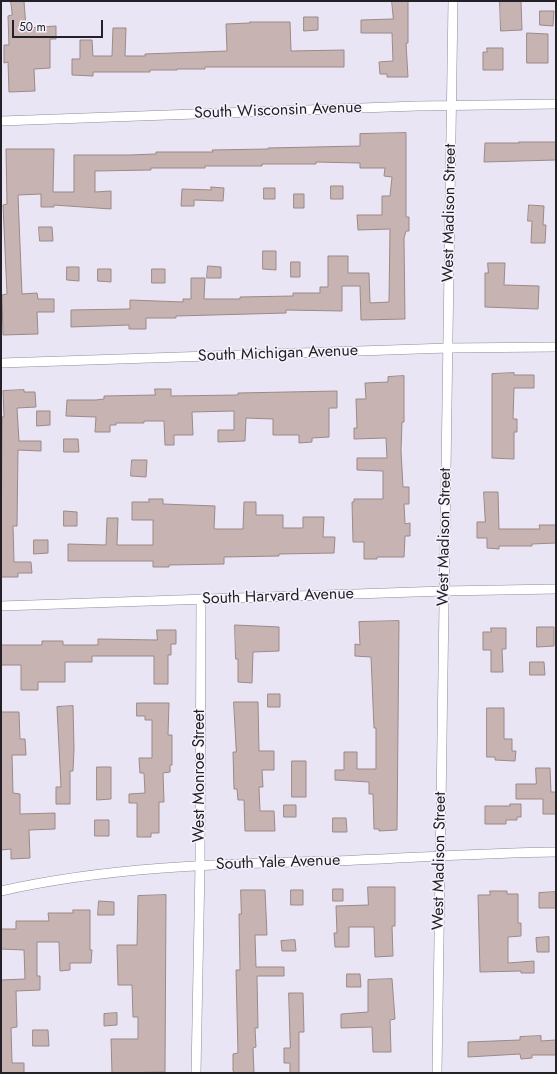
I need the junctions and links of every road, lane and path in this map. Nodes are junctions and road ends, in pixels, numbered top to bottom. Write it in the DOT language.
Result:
graph roads {
  1 [pos="453,1"];
  2 [pos="556,104"];
  3 [pos="452,106"];
  4 [pos="1,121"];
  5 [pos="556,347"];
  6 [pos="448,348"];
  7 [pos="1,363"];
  8 [pos="556,589"];
  9 [pos="444,591"];
  10 [pos="201,600"];
  11 [pos="1,606"];
  12 [pos="556,852"];
  13 [pos="440,856"];
  14 [pos="200,866"];
  15 [pos="1,891"];
  16 [pos="196,1073"];
  17 [pos="437,1073"];
  1 -- 3 [label="street, West Madison Street"];
  2 -- 3 [label="street, South Wisconsin Avenue"];
  3 -- 4 [label="street, South Wisconsin Avenue"];
  3 -- 6 [label="street, West Madison Street"];
  5 -- 6 [label="street, South Michigan Avenue"];
  6 -- 7 [label="street, South Michigan Avenue"];
  6 -- 9 [label="street, West Madison Street"];
  8 -- 9 [label="street, South Harvard Avenue"];
  9 -- 10 [label="street, South Harvard Avenue"];
  9 -- 13 [label="street, West Madison Street"];
  10 -- 11 [label="street, South Harvard Avenue"];
  10 -- 14 [label="street, West Monroe Street"];
  12 -- 13 [label="street, South Yale Avenue"];
  13 -- 14 [label="street, South Yale Avenue"];
  13 -- 17 [label="street, West Madison Street"];
  14 -- 15 [label="street, South Yale Avenue"];
  14 -- 16 [label="street, West Monroe Street"];
}
